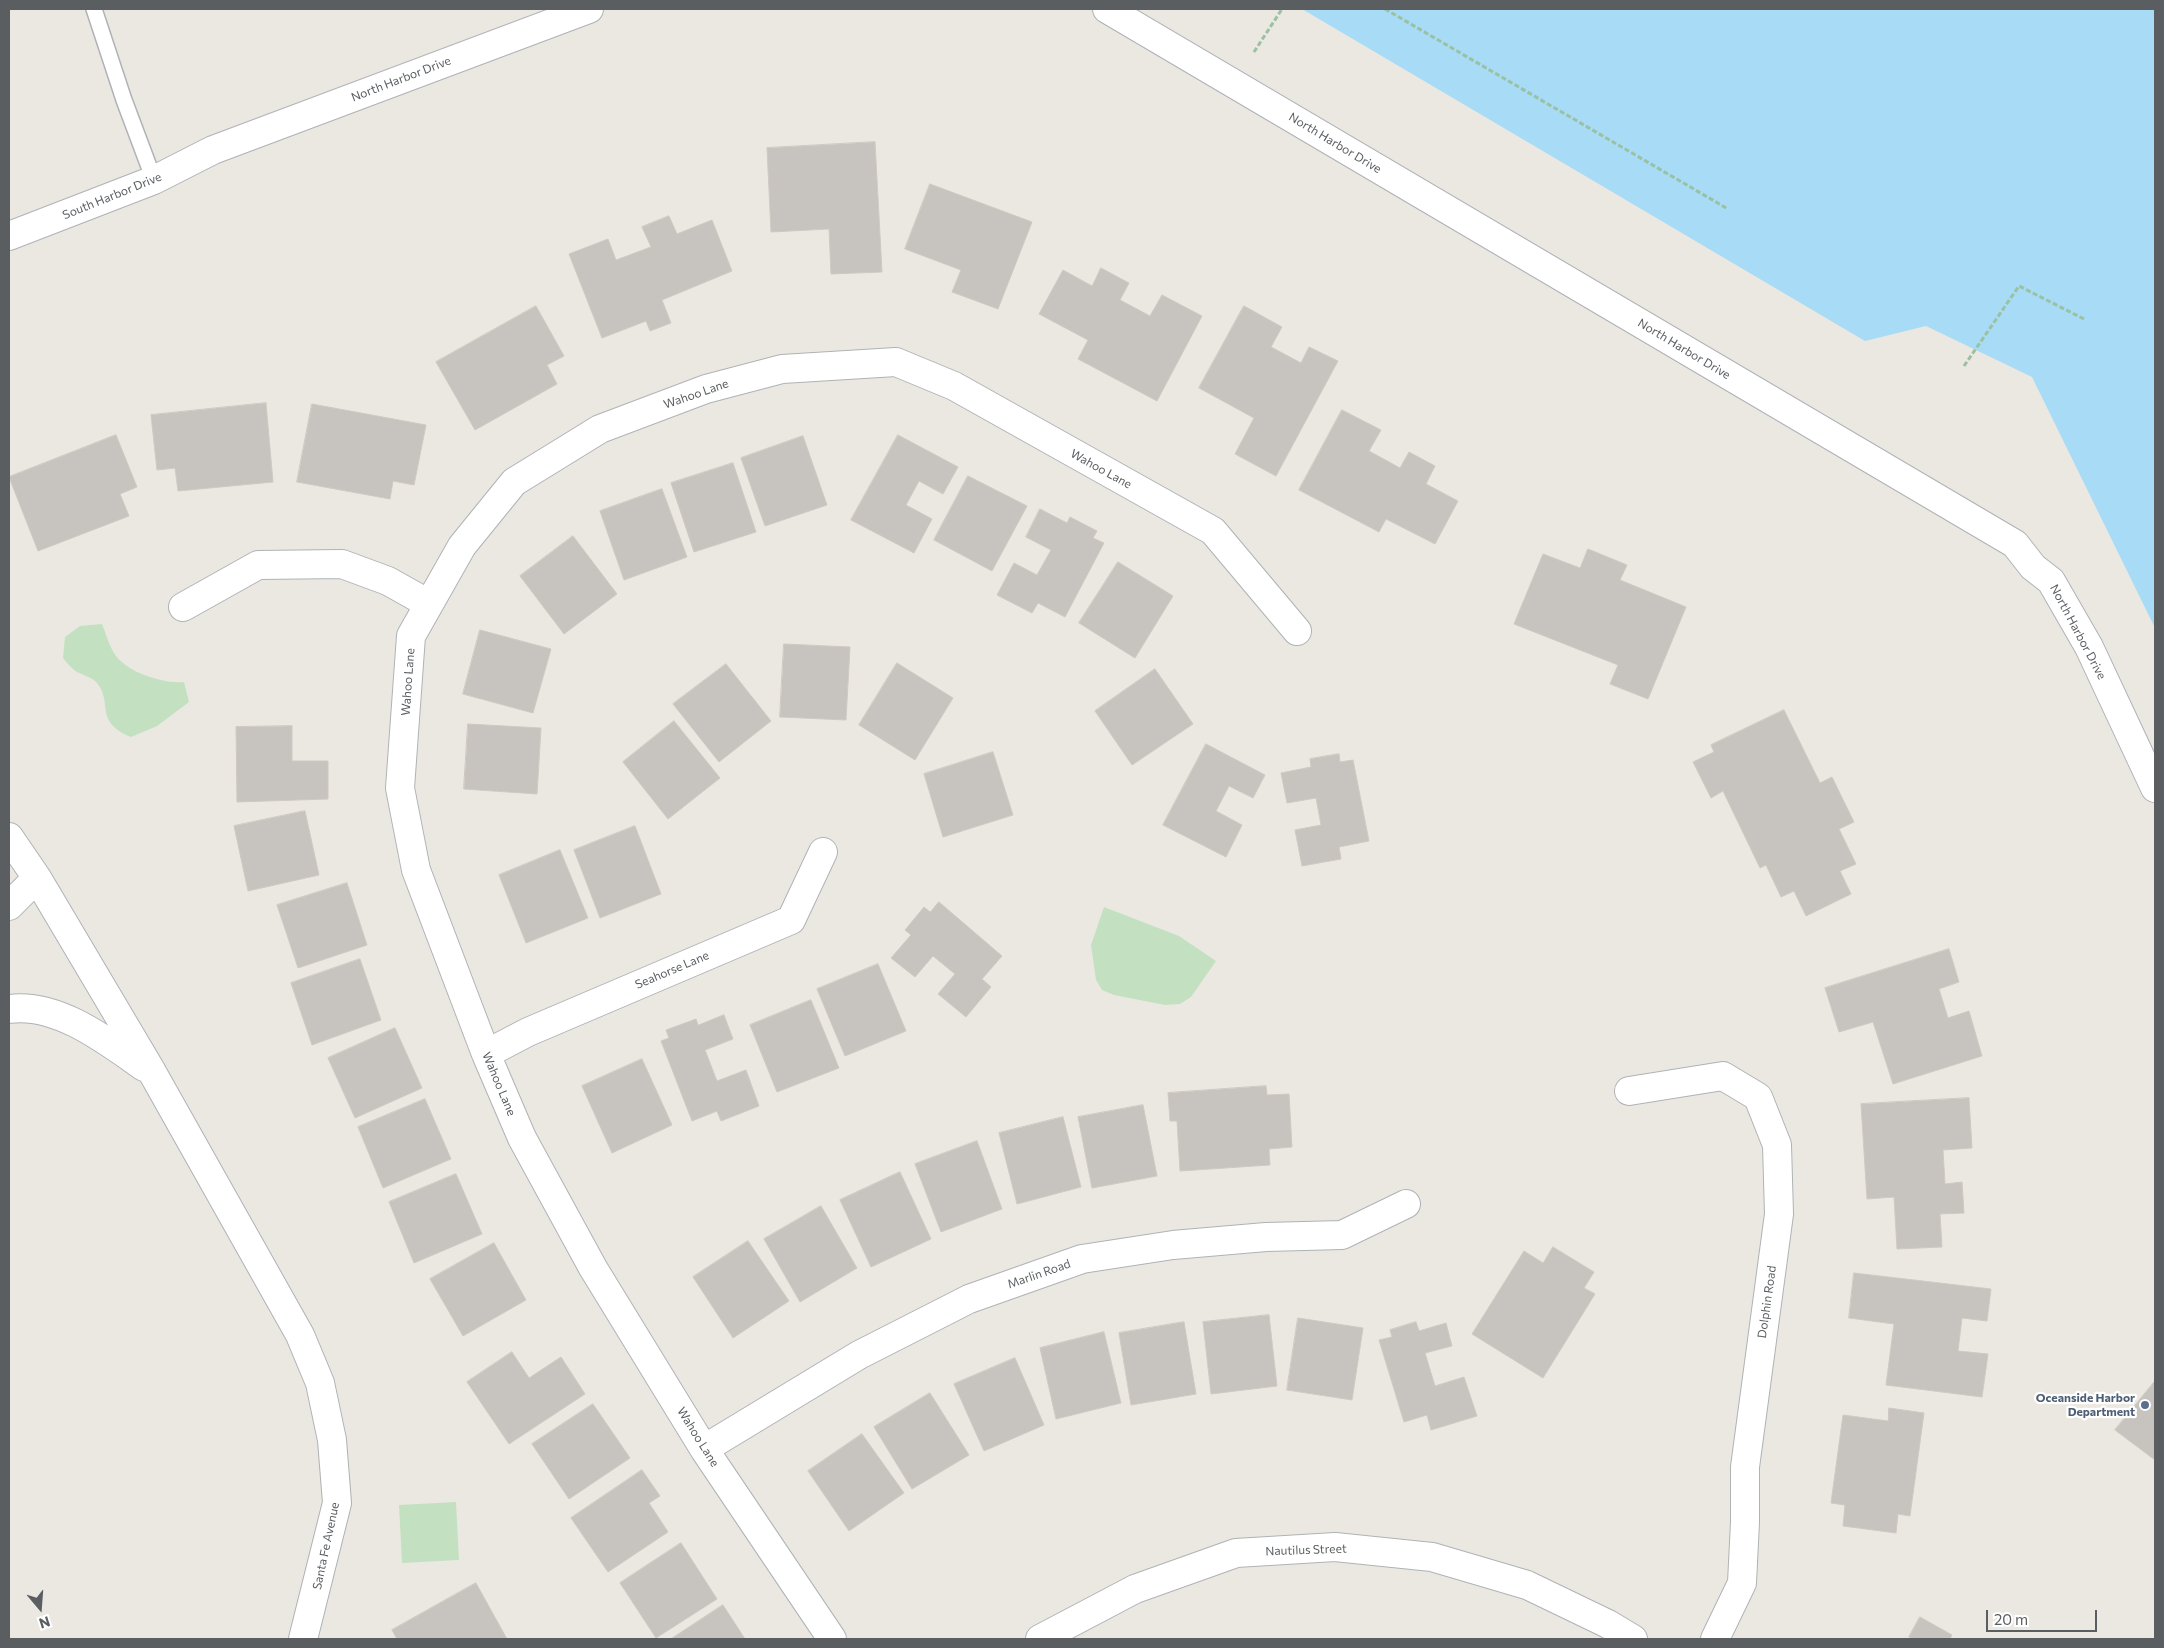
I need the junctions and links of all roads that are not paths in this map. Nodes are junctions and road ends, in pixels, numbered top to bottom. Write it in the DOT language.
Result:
graph roads {
  1 [pos="94,9"];
  2 [pos="589,9"];
  3 [pos="1107,9"];
  4 [pos="213,150"];
  5 [pos="154,180"];
  6 [pos="9,236"];
  7 [pos="429,604"];
  8 [pos="183,607"];
  9 [pos="1297,631"];
  10 [pos="2155,788"];
  11 [pos="9,836"];
  12 [pos="823,852"];
  13 [pos="37,878"];
  14 [pos="9,906"];
  15 [pos="9,1009"];
  16 [pos="486,1054"];
  17 [pos="152,1072"];
  18 [pos="1628,1091"];
  19 [pos="1406,1204"];
  20 [pos="704,1449"];
  21 [pos="303,1639"];
  22 [pos="832,1639"];
  23 [pos="1040,1639"];
  24 [pos="1633,1639"];
  25 [pos="1715,1639"];
  1 -- 5 [label="lane"];
  2 -- 4 [label="street, North Harbor Drive"];
  3 -- 10 [label="street, North Harbor Drive"];
  4 -- 5 [label="street, South Harbor Drive"];
  5 -- 6 [label="street, South Harbor Drive"];
  7 -- 8 [label="street"];
  7 -- 9 [label="street, Wahoo Lane"];
  7 -- 16 [label="street, Wahoo Lane"];
  11 -- 13 [label="street, Santa Fe Avenue"];
  12 -- 16 [label="street, Seahorse Lane"];
  13 -- 14 [label="street"];
  13 -- 17 [label="street, Santa Fe Avenue"];
  15 -- 17 [label="street"];
  16 -- 20 [label="street, Wahoo Lane"];
  17 -- 21 [label="street, Santa Fe Avenue"];
  18 -- 25 [label="street, Dolphin Road"];
  19 -- 20 [label="street, Marlin Road"];
  20 -- 22 [label="street, Wahoo Lane"];
  23 -- 24 [label="street, Nautilus Street"];
}
